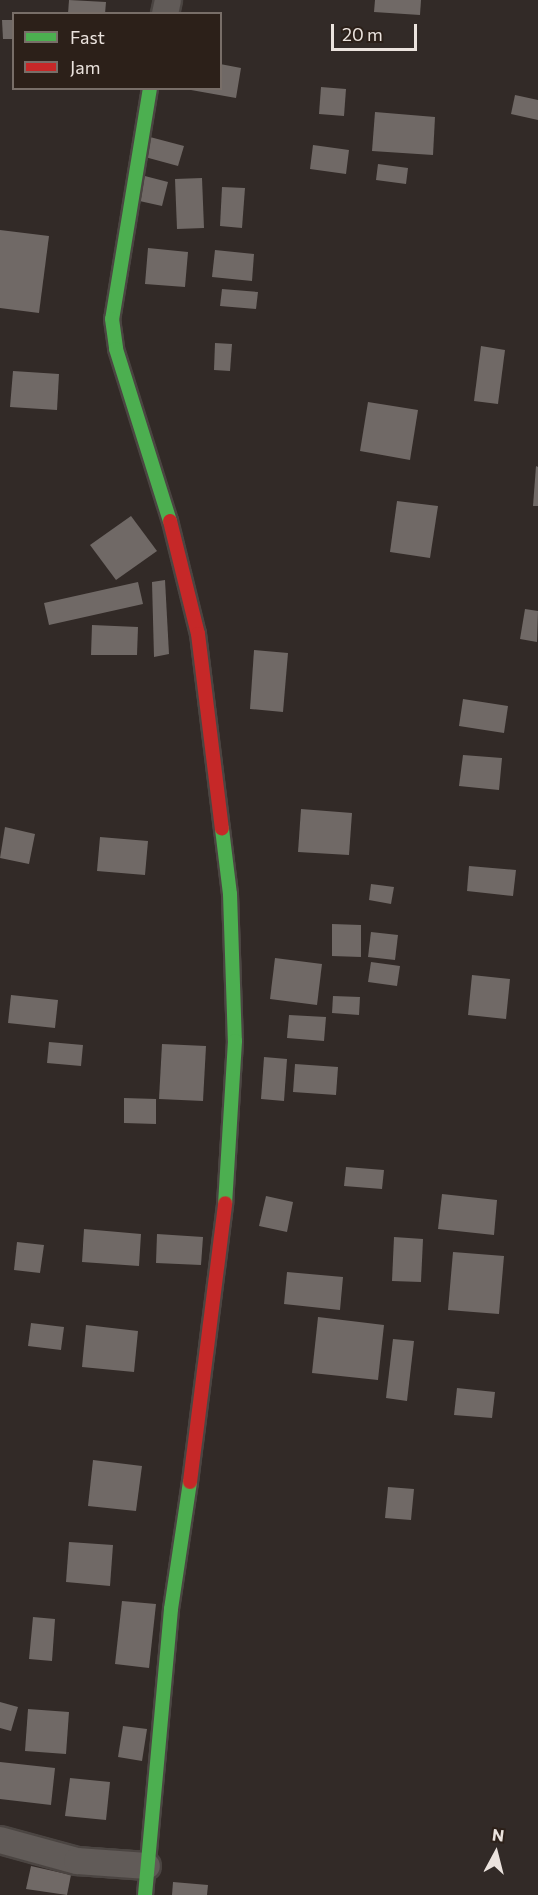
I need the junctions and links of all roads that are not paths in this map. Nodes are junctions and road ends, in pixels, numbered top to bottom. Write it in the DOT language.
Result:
graph roads {
  1 [pos="150,90"];
  2 [pos="0,1840"];
  3 [pos="147,1866"];
  4 [pos="145,1895"];
  1 -- 3 [label="street"];
  2 -- 3 [label="street"];
  3 -- 4 [label="street"];
}
